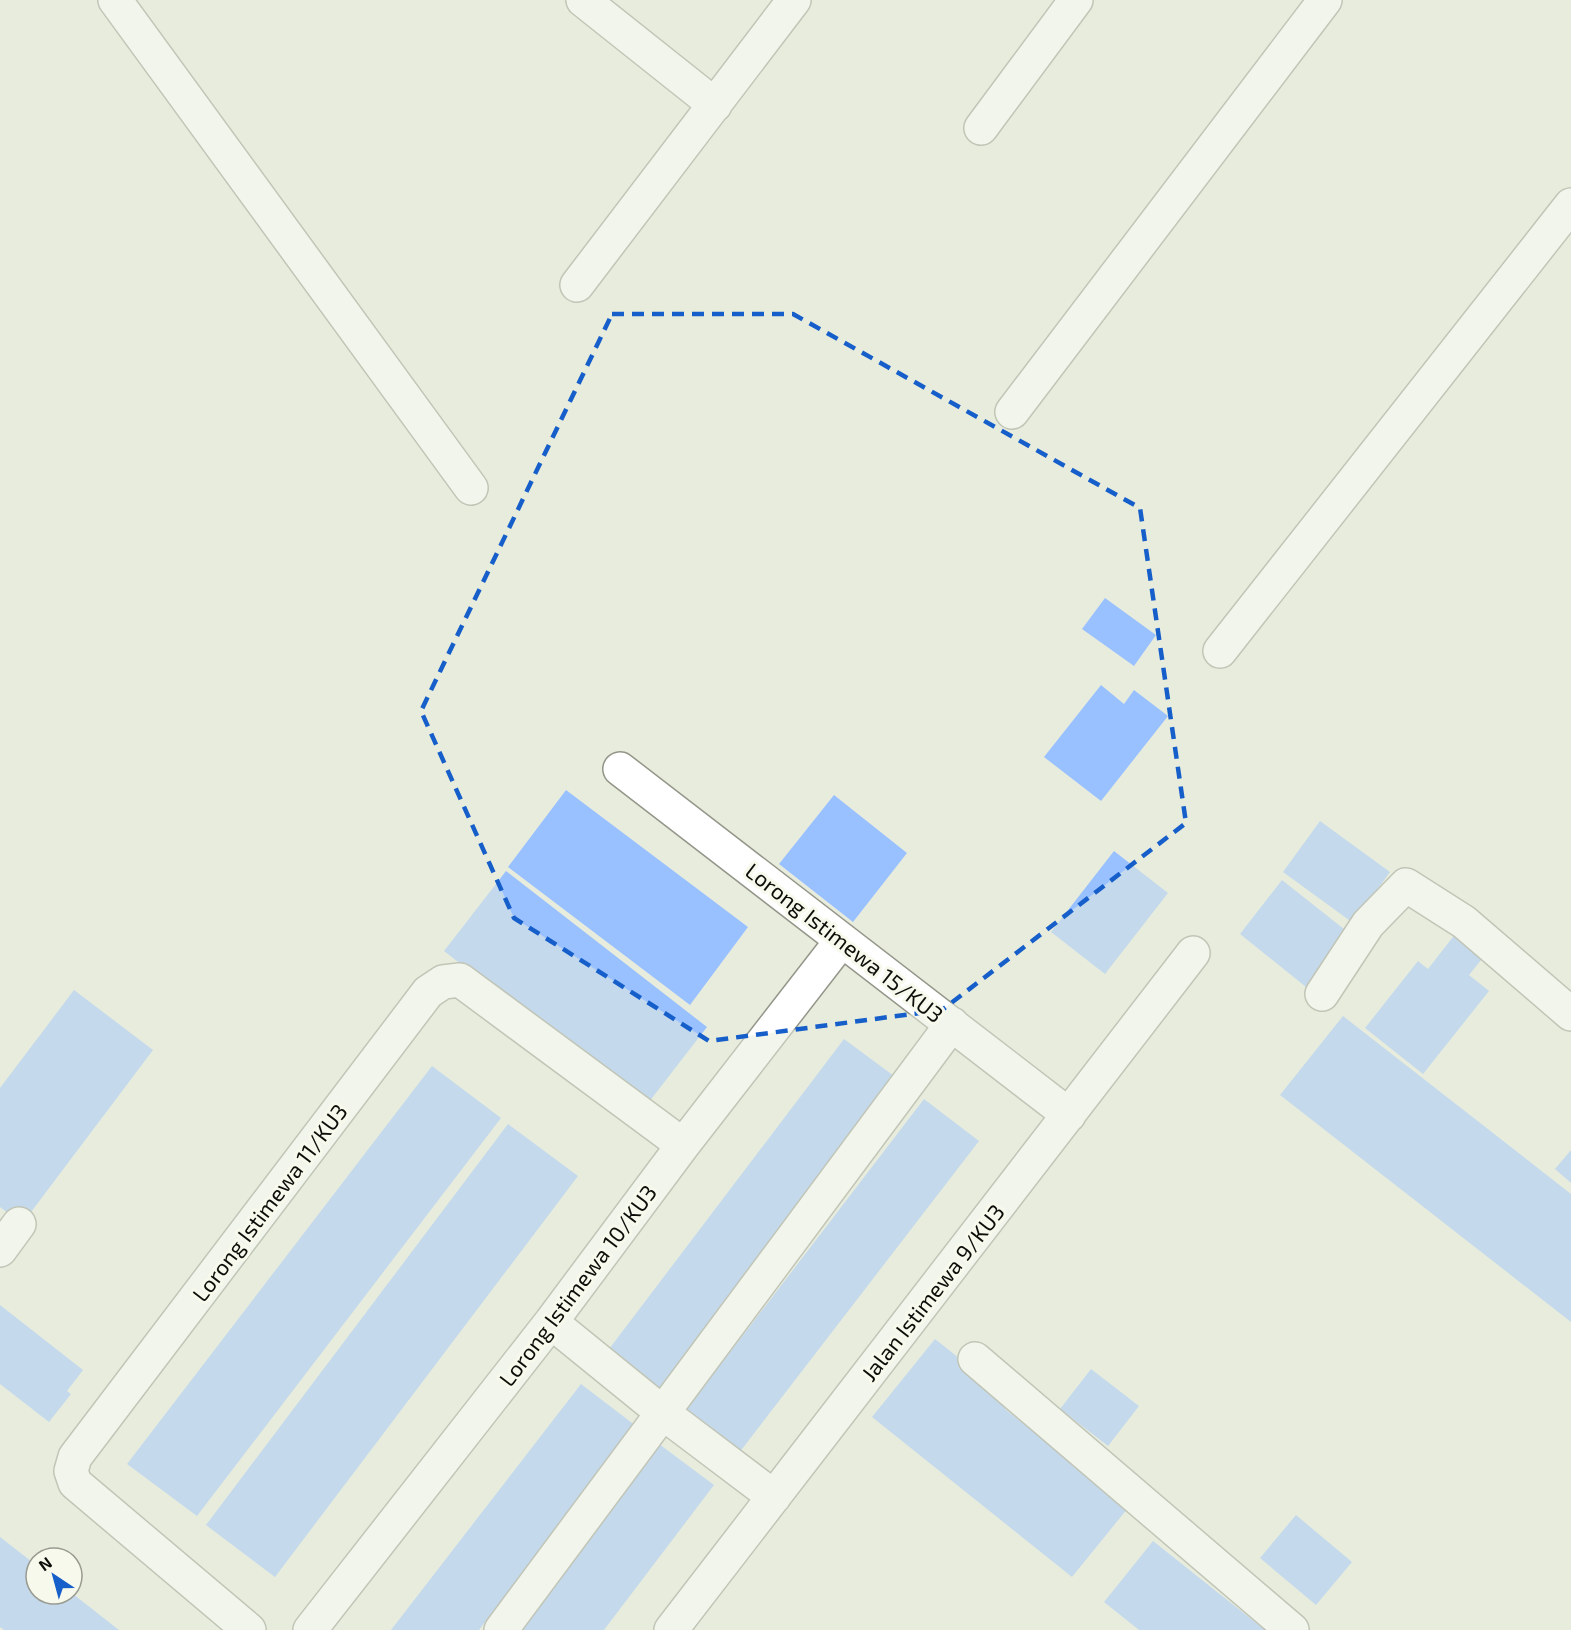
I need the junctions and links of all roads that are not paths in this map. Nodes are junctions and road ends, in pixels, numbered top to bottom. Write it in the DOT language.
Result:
graph roads {
  1 [pos="115,0"];
  2 [pos="583,0"];
  3 [pos="794,0"];
  4 [pos="1076,0"];
  5 [pos="1325,0"];
  6 [pos="715,105"];
  7 [pos="981,128"];
  8 [pos="1571,205"];
  9 [pos="577,285"];
  10 [pos="1012,412"];
  11 [pos="471,488"];
  12 [pos="1220,651"];
  13 [pos="620,769"];
  14 [pos="842,940"];
  15 [pos="1193,953"];
  16 [pos="1322,994"];
  17 [pos="1571,1014"];
  18 [pos="951,1024"];
  19 [pos="1069,1116"];
  20 [pos="683,1145"];
  21 [pos="19,1224"];
  22 [pos="0,1250"];
  23 [pos="551,1322"];
  24 [pos="975,1359"];
  25 [pos="663,1413"];
  26 [pos="774,1497"];
  27 [pos="249,1630"];
  28 [pos="310,1630"];
  29 [pos="501,1630"];
  30 [pos="671,1630"];
  31 [pos="1292,1630"];
  1 -- 11 [label="street"];
  2 -- 6 [label="street"];
  3 -- 6 [label="street"];
  4 -- 7 [label="street"];
  5 -- 10 [label="street"];
  6 -- 9 [label="street"];
  8 -- 12 [label="street"];
  13 -- 14 [label="street, Lorong Istimewa 15/KU3"];
  14 -- 18 [label="street, Lorong Istimewa 15/KU3"];
  14 -- 20 [label="street, Lorong Istimewa 10/KU3"];
  15 -- 19 [label="street, Jalan Istimewa 9/KU3"];
  16 -- 17 [label="street"];
  18 -- 19 [label="street, Lorong Istimewa 15/KU3"];
  18 -- 25 [label="street"];
  19 -- 26 [label="street, Jalan Istimewa 9/KU3"];
  20 -- 23 [label="street, Lorong Istimewa 10/KU3"];
  20 -- 27 [label="street, Lorong Istimewa 11/KU3"];
  21 -- 22 [label="street"];
  23 -- 25 [label="street"];
  23 -- 28 [label="street, Lorong Istimewa 10/KU3"];
  24 -- 31 [label="street"];
  25 -- 26 [label="street"];
  25 -- 29 [label="street"];
  26 -- 30 [label="street, Jalan Istimewa 9/KU3"];
}
